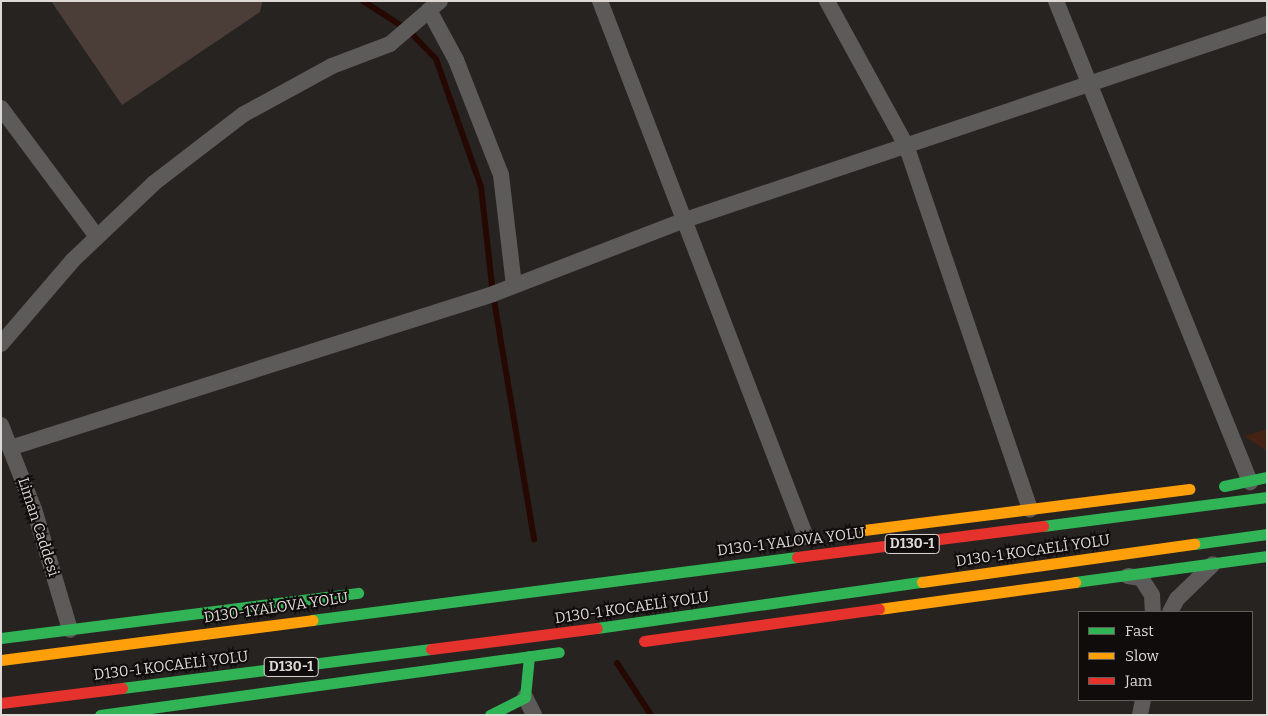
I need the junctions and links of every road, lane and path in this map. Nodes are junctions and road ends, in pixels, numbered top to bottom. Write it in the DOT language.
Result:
graph roads {
  1 [pos="600,1"];
  2 [pos="827,1"];
  3 [pos="1056,1"];
  4 [pos="429,11"];
  5 [pos="1267,24"];
  6 [pos="1088,84"];
  7 [pos="1,108"];
  8 [pos="906,145"];
  9 [pos="686,220"];
  10 [pos="97,237"];
  11 [pos="514,286"];
  12 [pos="1,344"];
  13 [pos="1,425"];
  14 [pos="10,448"];
  15 [pos="1267,477"];
  16 [pos="1250,482"];
  17 [pos="1207,488"];
  18 [pos="1267,497"];
  19 [pos="1030,509"];
  20 [pos="854,531"];
  21 [pos="1267,534"];
  22 [pos="806,537"];
  23 [pos="951,539"];
  24 [pos="1267,556"];
  25 [pos="1214,563"];
  26 [pos="1123,575"];
  27 [pos="556,586"];
  28 [pos="374,591"];
  29 [pos="1153,611"];
  30 [pos="1171,611"];
  31 [pos="70,630"];
  32 [pos="1,638"];
  33 [pos="628,643"];
  34 [pos="569,651"];
  35 [pos="529,656"];
  36 [pos="1,660"];
  37 [pos="525,697"];
  38 [pos="1143,701"];
  39 [pos="1,703"];
  40 [pos="156,711"];
  41 [pos="100,715"];
  42 [pos="490,715"];
  43 [pos="534,715"];
  44 [pos="1140,715"];
  1 -- 9 [label="street"];
  2 -- 8 [label="street"];
  3 -- 6 [label="street"];
  4 -- 10 [label="street"];
  4 -- 11 [label="street"];
  5 -- 6 [label="street"];
  6 -- 8 [label="street"];
  6 -- 16 [label="street"];
  7 -- 10 [label="street"];
  8 -- 9 [label="street"];
  8 -- 19 [label="street"];
  9 -- 11 [label="street"];
  9 -- 22 [label="street"];
  10 -- 12 [label="street"];
  11 -- 14 [label="street"];
  13 -- 14 [label="street, Liman Caddesi"];
  14 -- 31 [label="street, Liman Caddesi"];
  15 -- 16 [label="main road"];
  16 -- 17 [label="main road"];
  17 -- 19 [label="main road"];
  17 -- 23 [label="main road"];
  18 -- 23 [label="main road, D130-1 YALOVA YOLU / D130-1"];
  19 -- 20 [label="main road"];
  21 -- 39 [label="main road, D130-1 KOCAELİ YOLU / D130-1"];
  23 -- 27 [label="main road, D130-1 YALOVA YOLU / D130-1"];
  24 -- 25 [label="main road"];
  25 -- 26 [label="main road"];
  25 -- 30 [label="street"];
  26 -- 29 [label="street"];
  26 -- 33 [label="main road"];
  27 -- 36 [label="main road, D130-1YALOVA YOLU / D130-1"];
  28 -- 31 [label="main road"];
  31 -- 32 [label="main road"];
  34 -- 35 [label="main road"];
  35 -- 37 [label="main road"];
  35 -- 40 [label="main road"];
  37 -- 42 [label="main road"];
  37 -- 43 [label="street"];
  38 -- 44 [label="street"];
  40 -- 41 [label="main road"];
}
